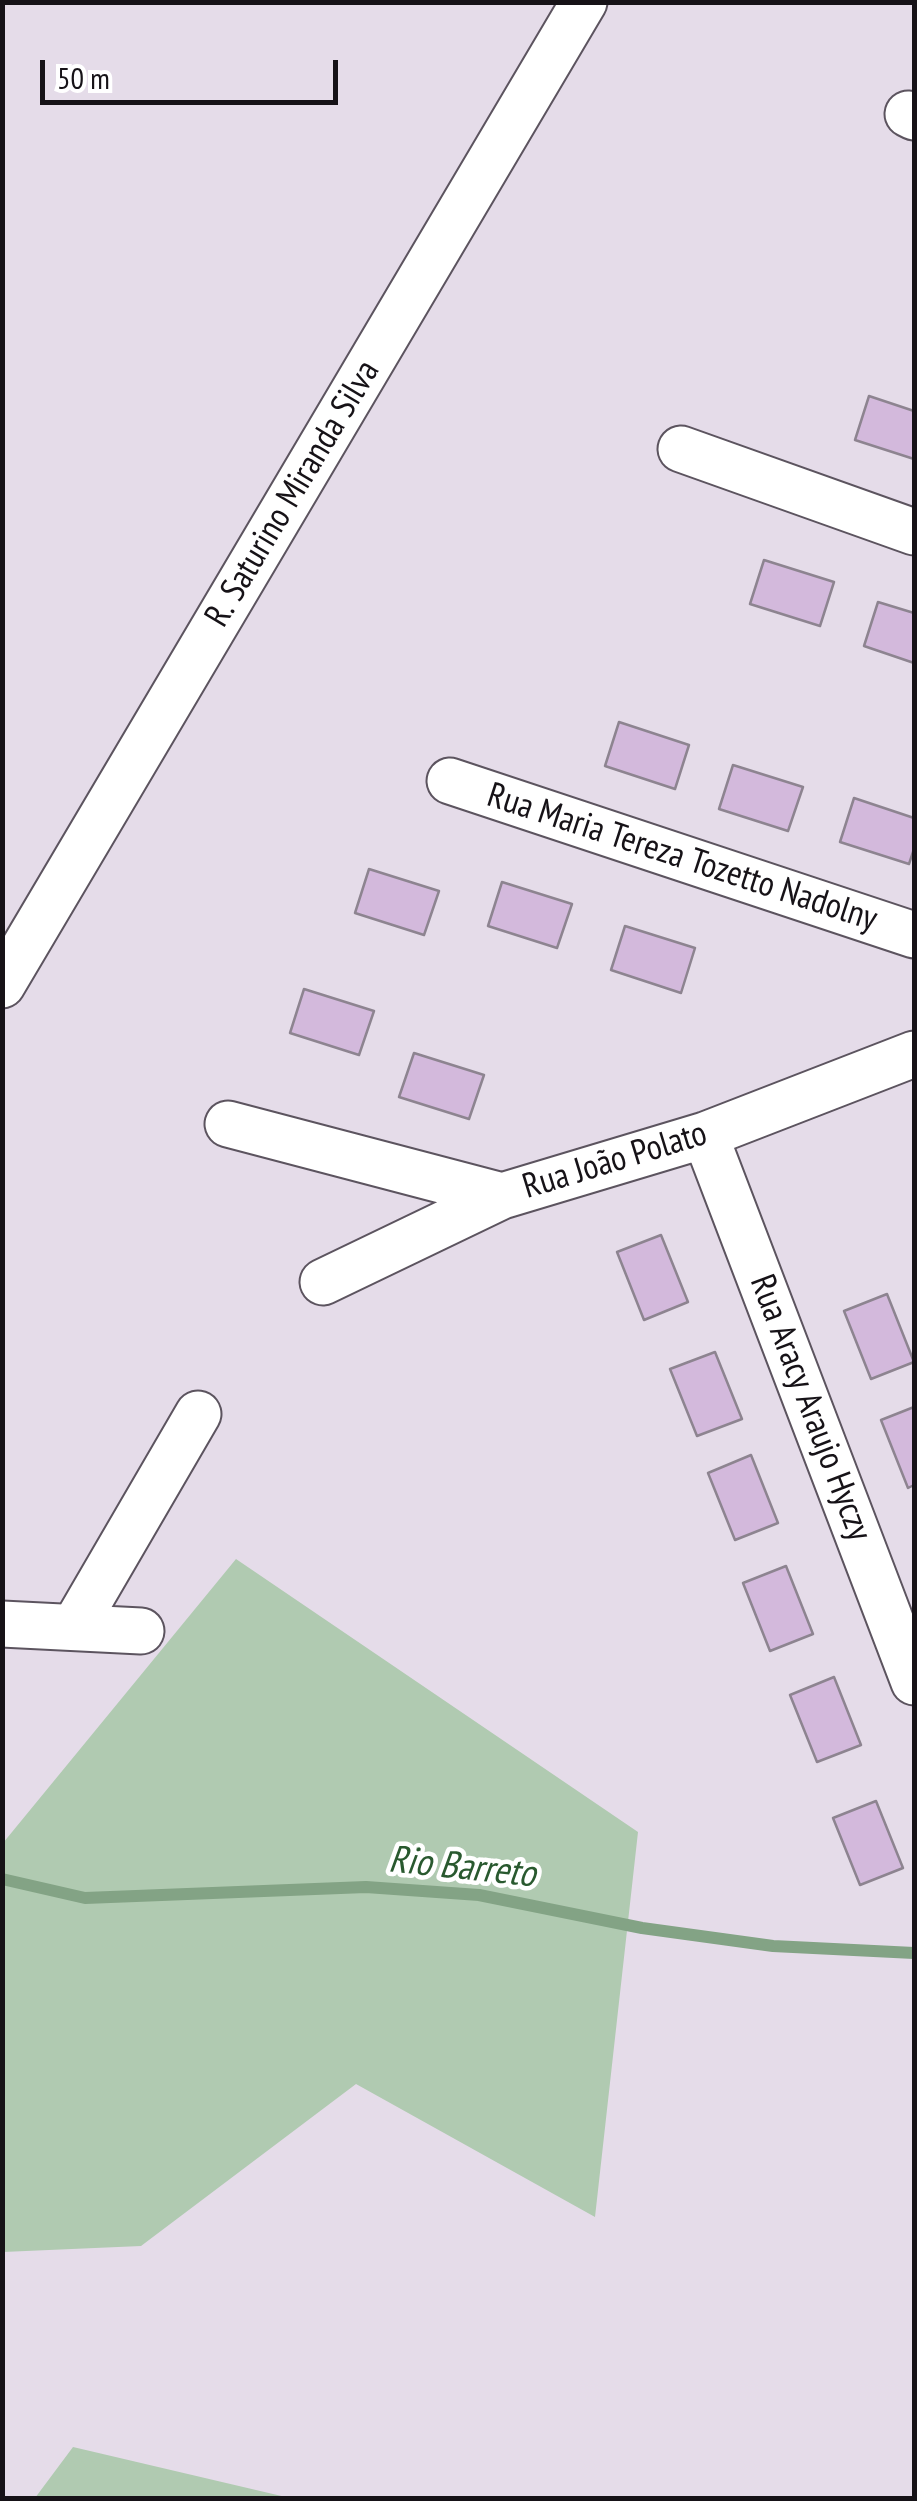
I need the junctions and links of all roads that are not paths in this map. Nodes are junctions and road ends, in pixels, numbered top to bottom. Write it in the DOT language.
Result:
graph roads {
  1 [pos="584,2"];
  2 [pos="680,449"];
  3 [pos="914,532"];
  4 [pos="450,781"];
  5 [pos="914,935"];
  6 [pos="2,985"];
  7 [pos="914,1054"];
  8 [pos="228,1124"];
  9 [pos="704,1135"];
  10 [pos="502,1196"];
  11 [pos="322,1282"];
  12 [pos="198,1414"];
  13 [pos="2,1624"];
  14 [pos="74,1628"];
  15 [pos="141,1631"];
  16 [pos="914,1682"];
  1 -- 6 [label="street, R. Saturino Miranda Silva"];
  2 -- 3 [label="street"];
  4 -- 5 [label="street, Rua Maria Tereza Tozetto Nadolny"];
  7 -- 9 [label="street, Rua João Polato"];
  8 -- 10 [label="street"];
  9 -- 10 [label="street, Rua João Polato"];
  9 -- 16 [label="street, Rua Aracy Araujo Hyczy"];
  10 -- 11 [label="street, Rua João Polato"];
  12 -- 14 [label="street"];
  13 -- 14 [label="street"];
  14 -- 15 [label="street"];
}
